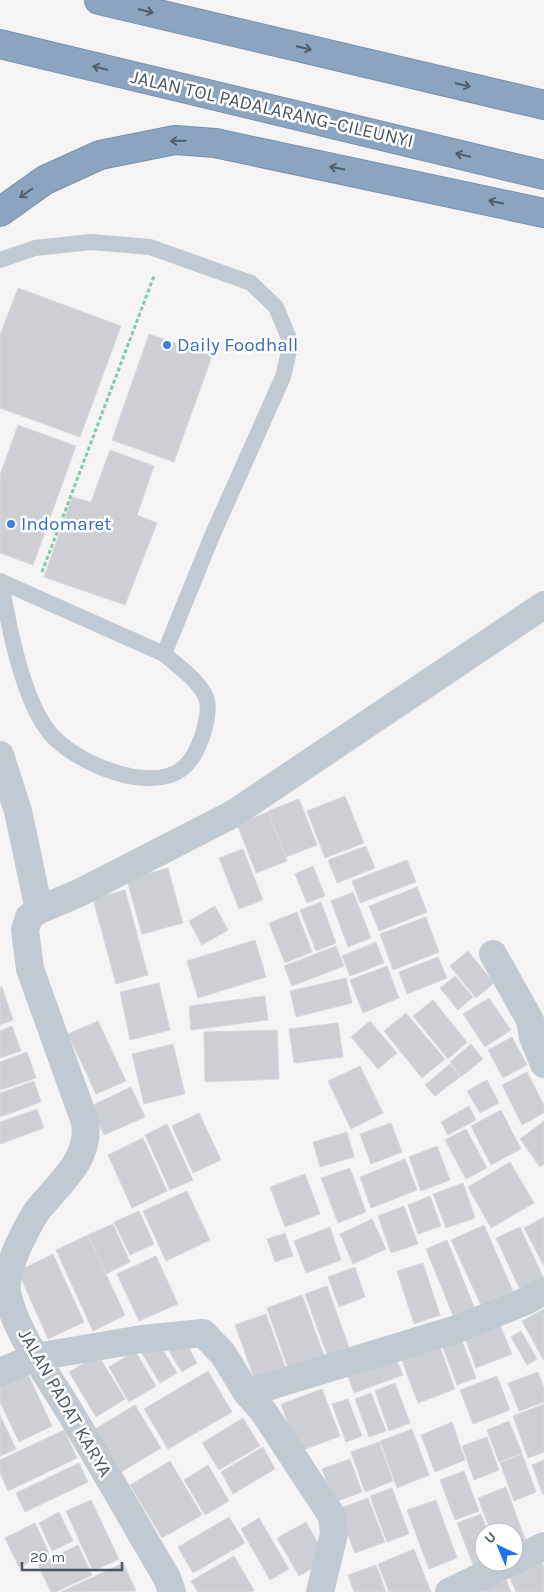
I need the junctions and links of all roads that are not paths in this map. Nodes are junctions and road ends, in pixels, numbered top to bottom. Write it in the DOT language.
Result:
graph roads {
  1 [pos="99,0"];
  2 [pos="0,44"];
  3 [pos="544,104"];
  4 [pos="544,174"];
  5 [pos="0,212"];
  6 [pos="544,212"];
  7 [pos="0,260"];
  8 [pos="0,581"];
  9 [pos="544,605"];
  10 [pos="164,654"];
  11 [pos="0,756"];
  12 [pos="9,814"];
  13 [pos="38,910"];
  14 [pos="494,954"];
  15 [pos="544,1064"];
  16 [pos="3,1284"];
  17 [pos="544,1291"];
  18 [pos="36,1357"];
  19 [pos="0,1372"];
  20 [pos="247,1393"];
  21 [pos="544,1546"];
  22 [pos="524,1556"];
  23 [pos="490,1572"];
  24 [pos="172,1592"];
  25 [pos="320,1592"];
  26 [pos="449,1592"];
  1 -- 3 [label="highway, one-way"];
  4 -- 2 [label="highway, JALAN TOL PADALARANG–CILEUNYI, one-way"];
  6 -- 5 [label="highway, one-way"];
  7 -- 10 [label="lane"];
  8 -- 10 [label="lane"];
  8 -- 10 [label="lane"];
  9 -- 13 [label="street"];
  11 -- 12 [label="street"];
  12 -- 13 [label="street"];
  13 -- 16 [label="street, JALAN PADAT KARYA"];
  14 -- 15 [label="street"];
  16 -- 18 [label="street, JALAN PADAT KARYA"];
  17 -- 20 [label="street"];
  18 -- 19 [label="street"];
  18 -- 20 [label="street"];
  18 -- 24 [label="street, JALAN PADAT KARYA"];
  20 -- 25 [label="street"];
  21 -- 22 [label="street"];
  23 -- 26 [label="street"];
}
